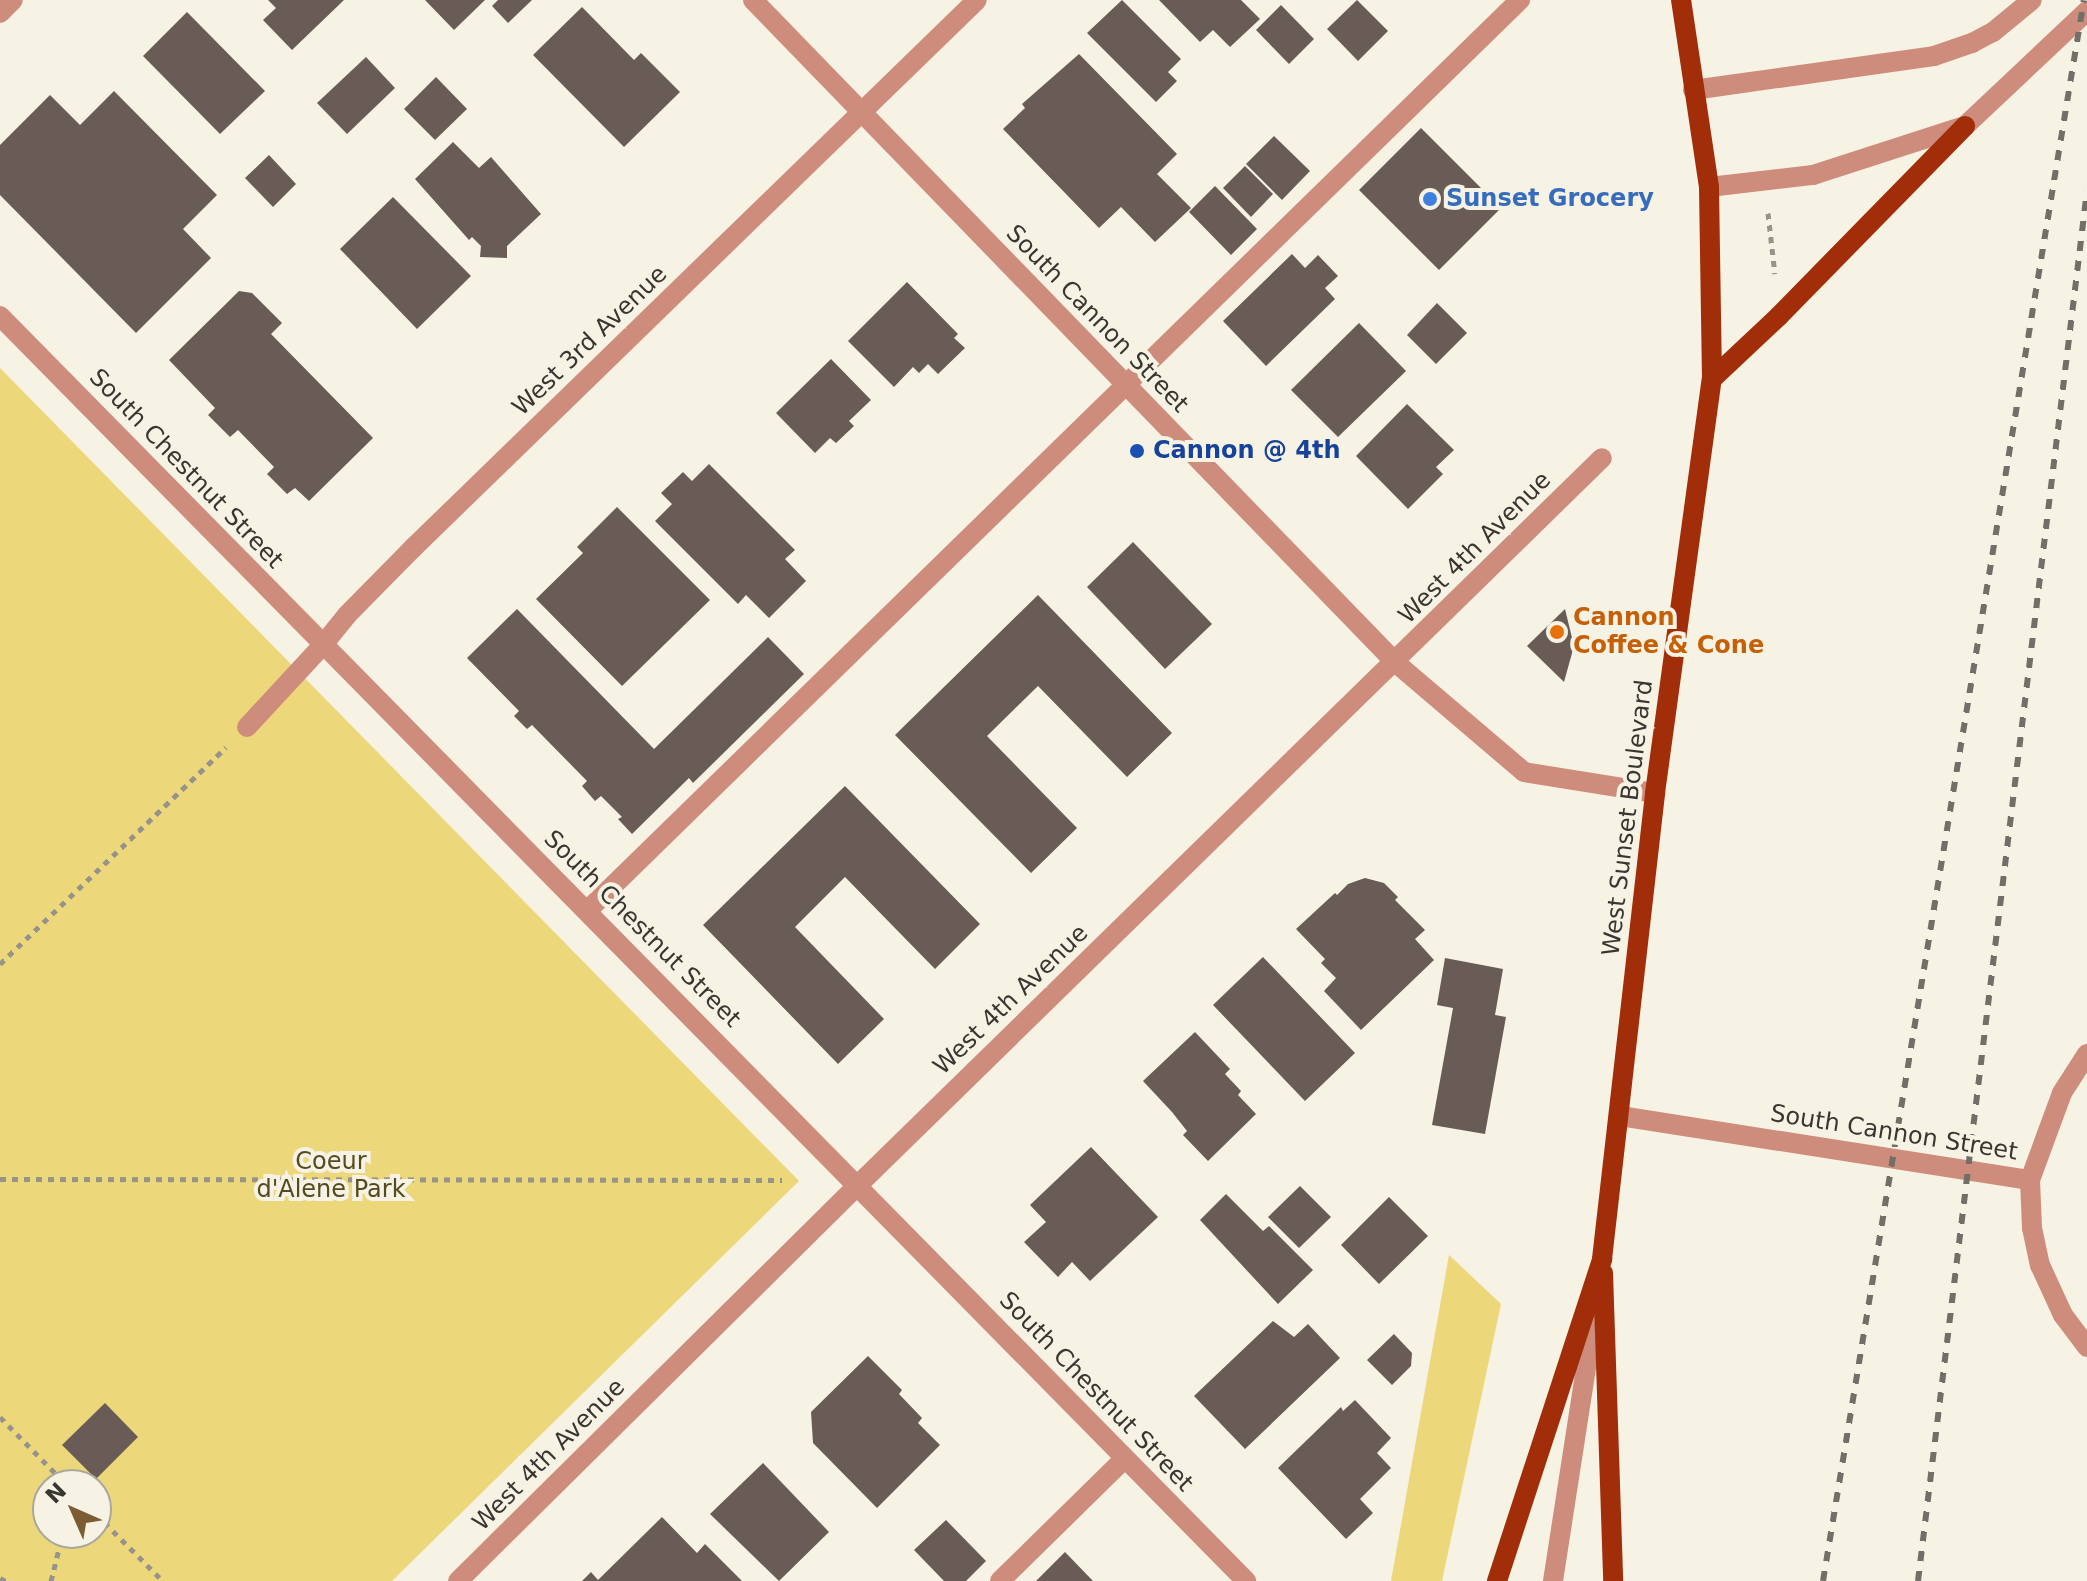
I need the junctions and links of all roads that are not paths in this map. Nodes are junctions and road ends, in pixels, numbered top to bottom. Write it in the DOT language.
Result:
graph roads {
  1 [pos="13,0"];
  2 [pos="753,0"];
  3 [pos="977,0"];
  4 [pos="1520,0"];
  5 [pos="1681,0"];
  6 [pos="2032,0"];
  7 [pos="2087,11"];
  8 [pos="0,13"];
  9 [pos="1693,90"];
  10 [pos="863,113"];
  11 [pos="1965,126"];
  12 [pos="1709,187"];
  13 [pos="0,316"];
  14 [pos="1712,379"];
  15 [pos="1125,387"];
  16 [pos="1602,458"];
  17 [pos="322,646"];
  18 [pos="1396,663"];
  19 [pos="247,727"];
  20 [pos="1655,793"];
  21 [pos="588,910"];
  22 [pos="2087,1054"];
  23 [pos="1620,1116"];
  24 [pos="2030,1180"];
  25 [pos="858,1185"];
  26 [pos="1602,1259"];
  27 [pos="2087,1347"];
  28 [pos="1125,1458"];
  29 [pos="458,1581"];
  30 [pos="1000,1581"];
  31 [pos="1246,1581"];
  32 [pos="1497,1581"];
  33 [pos="1553,1581"];
  34 [pos="1613,1581"];
  1 -- 8 [label="street"];
  2 -- 10 [label="street, South Cannon Street"];
  3 -- 10 [label="street, West 3rd Avenue"];
  4 -- 15 [label="street"];
  5 -- 9 [label="main road, West Sunset Boulevard"];
  6 -- 9 [label="street"];
  7 -- 11 [label="street"];
  9 -- 12 [label="main road, West Sunset Boulevard"];
  10 -- 15 [label="street, South Cannon Street"];
  10 -- 17 [label="street, West 3rd Avenue"];
  11 -- 12 [label="street"];
  11 -- 14 [label="main road"];
  12 -- 14 [label="main road, West Sunset Boulevard"];
  13 -- 17 [label="street, South Chestnut Street"];
  14 -- 20 [label="main road, West Sunset Boulevard"];
  15 -- 18 [label="street, South Cannon Street"];
  15 -- 21 [label="street"];
  16 -- 18 [label="street, West 4th Avenue"];
  17 -- 19 [label="street, West 3rd Avenue"];
  17 -- 21 [label="street, South Chestnut Street"];
  18 -- 20 [label="street, South Cannon Street"];
  18 -- 25 [label="street, West 4th Avenue"];
  20 -- 23 [label="main road, West Sunset Boulevard"];
  21 -- 25 [label="street, South Chestnut Street"];
  22 -- 24 [label="street"];
  23 -- 24 [label="street, South Cannon Street"];
  23 -- 26 [label="main road, West Sunset Boulevard"];
  24 -- 27 [label="street, South Cannon Street"];
  25 -- 28 [label="street, South Chestnut Street"];
  25 -- 29 [label="street, West 4th Avenue"];
  26 -- 32 [label="main road, West Sunset Boulevard"];
  26 -- 33 [label="street"];
  26 -- 34 [label="main road"];
  28 -- 30 [label="street"];
  28 -- 31 [label="street, South Chestnut Street"];
}
